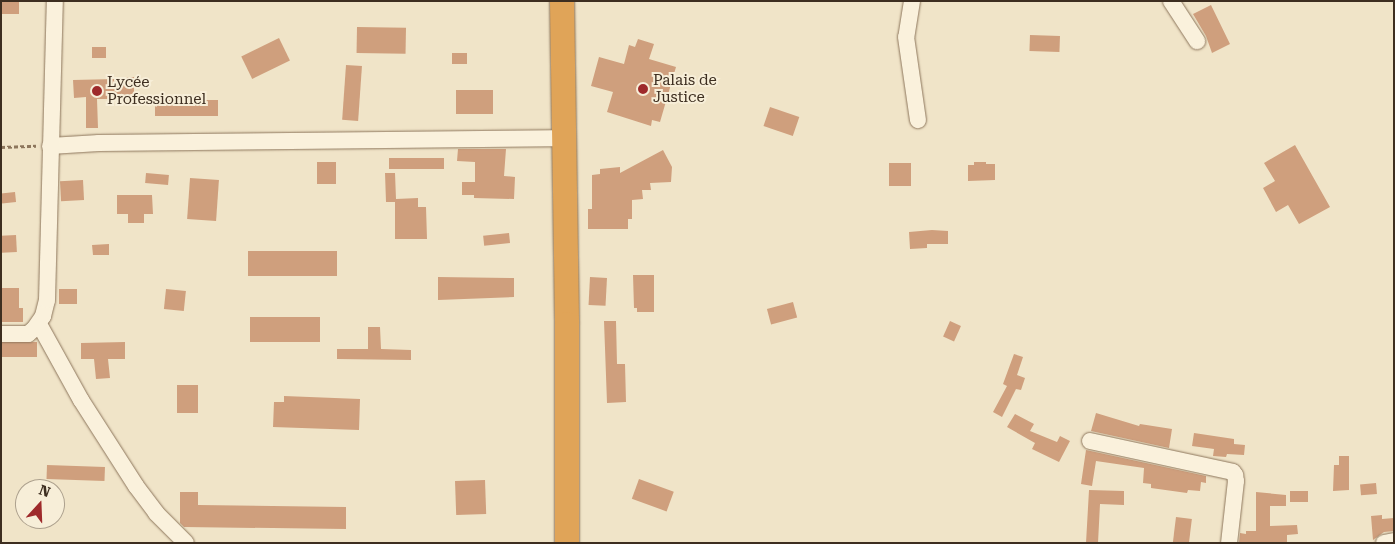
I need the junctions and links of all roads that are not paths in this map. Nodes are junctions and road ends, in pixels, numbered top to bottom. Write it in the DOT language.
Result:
graph roads {
  1 [pos="55,1"];
  2 [pos="549,1"];
  3 [pos="562,1"];
  4 [pos="912,1"];
  5 [pos="1171,1"];
  6 [pos="1197,41"];
  7 [pos="556,49"];
  8 [pos="918,120"];
  9 [pos="557,138"];
  10 [pos="50,146"];
  11 [pos="39,324"];
  12 [pos="560,325"];
  13 [pos="1,334"];
  14 [pos="1090,441"];
  15 [pos="1394,541"];
  16 [pos="186,543"];
  17 [pos="554,543"];
  18 [pos="567,543"];
  19 [pos="1229,543"];
  20 [pos="1384,543"];
  1 -- 10 [label="street"];
  2 -- 7 [label="highway"];
  3 -- 7 [label="highway"];
  4 -- 8 [label="street"];
  5 -- 6 [label="street"];
  7 -- 9 [label="highway"];
  9 -- 10 [label="street"];
  9 -- 12 [label="highway"];
  10 -- 11 [label="street"];
  11 -- 13 [label="street"];
  11 -- 16 [label="street"];
  12 -- 17 [label="highway"];
  12 -- 18 [label="highway"];
  14 -- 19 [label="street"];
  15 -- 20 [label="street"];
}
